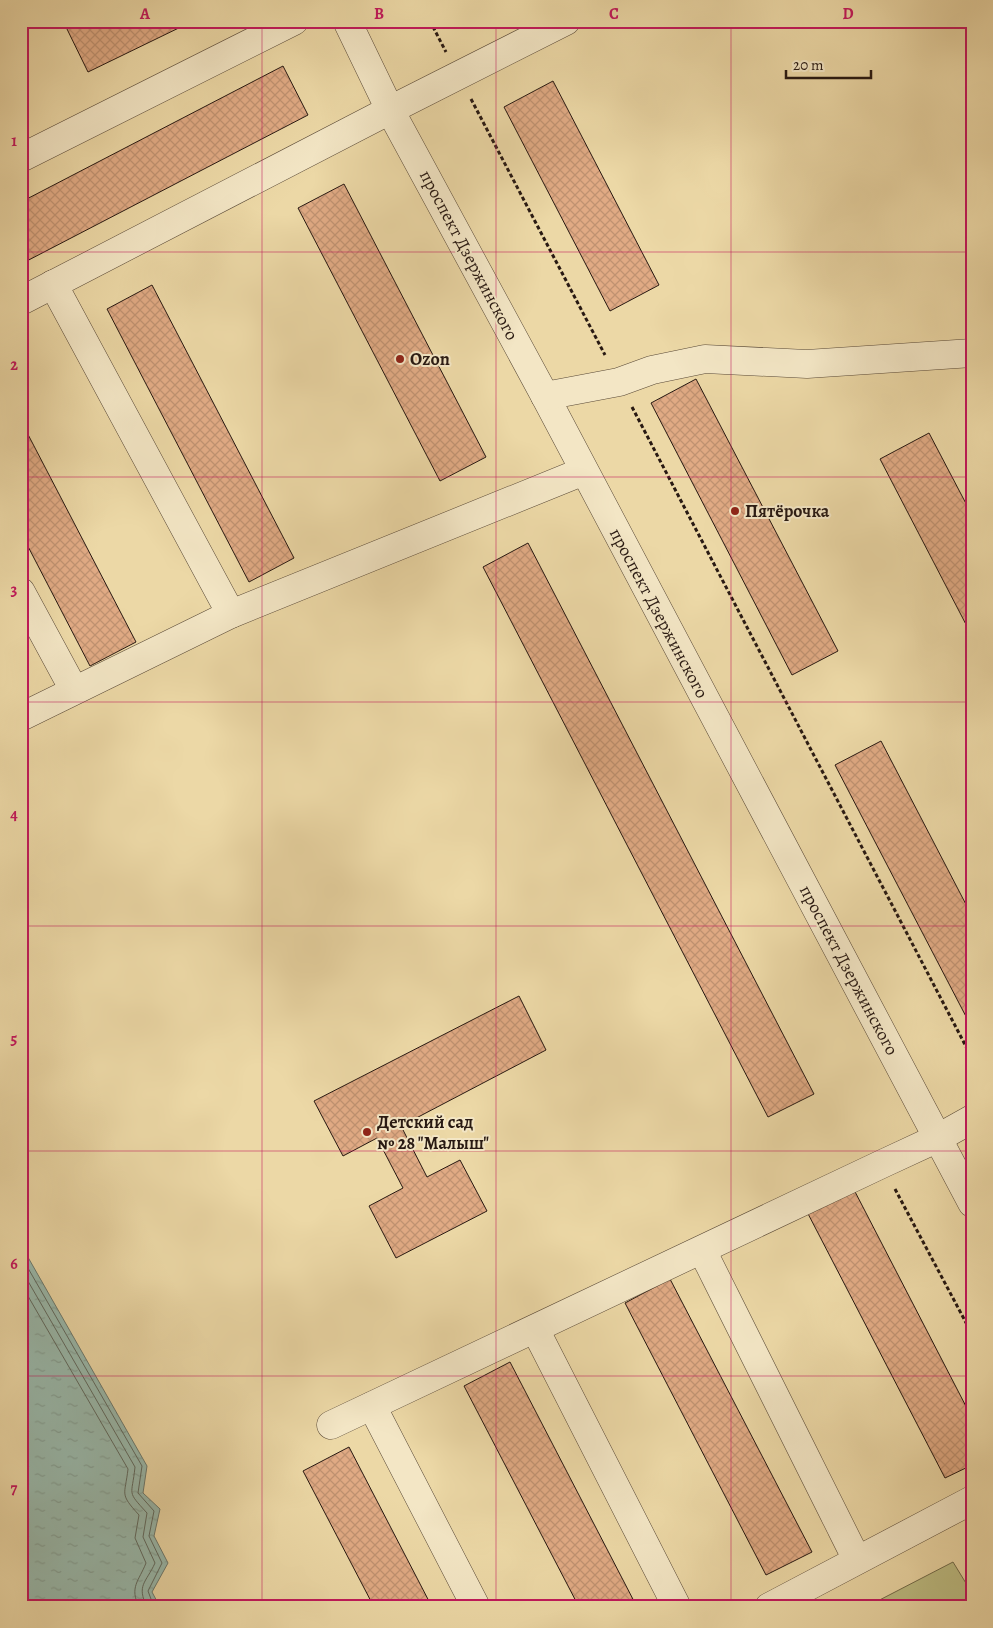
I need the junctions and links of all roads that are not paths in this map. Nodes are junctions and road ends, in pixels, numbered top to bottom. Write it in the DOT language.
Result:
graph roads {
  1 [pos="294,21"];
  2 [pos="348,21"];
  3 [pos="566,21"];
  4 [pos="390,110"];
  5 [pos="21,158"];
  6 [pos="53,284"];
  7 [pos="21,301"];
  8 [pos="972,353"];
  9 [pos="545,396"];
  10 [pos="584,471"];
  11 [pos="21,592"];
  12 [pos="230,614"];
  13 [pos="74,690"];
  14 [pos="24,710"];
  15 [pos="972,1119"];
  16 [pos="938,1138"];
  17 [pos="972,1203"];
  18 [pos="702,1250"];
  19 [pos="535,1329"];
  20 [pos="372,1406"];
  21 [pos="331,1425"];
  22 [pos="972,1500"];
  23 [pos="858,1560"];
  24 [pos="476,1607"];
  25 [pos="677,1607"];
  26 [pos="769,1607"];
  1 -- 5 [label="street"];
  2 -- 4 [label="street, проспект Дзержинского"];
  3 -- 4 [label="street"];
  4 -- 6 [label="street"];
  4 -- 9 [label="street, проспект Дзержинского"];
  6 -- 7 [label="street"];
  6 -- 12 [label="street"];
  8 -- 9 [label="street"];
  9 -- 10 [label="street, проспект Дзержинского"];
  10 -- 12 [label="street"];
  10 -- 16 [label="street, проспект Дзержинского"];
  11 -- 13 [label="street"];
  12 -- 13 [label="street"];
  13 -- 14 [label="street"];
  15 -- 16 [label="street"];
  16 -- 17 [label="street, проспект Дзержинского"];
  16 -- 18 [label="street"];
  18 -- 19 [label="street"];
  18 -- 23 [label="street"];
  19 -- 20 [label="street"];
  19 -- 25 [label="street"];
  20 -- 21 [label="street"];
  20 -- 24 [label="street"];
  22 -- 23 [label="street"];
  23 -- 26 [label="street"];
}
